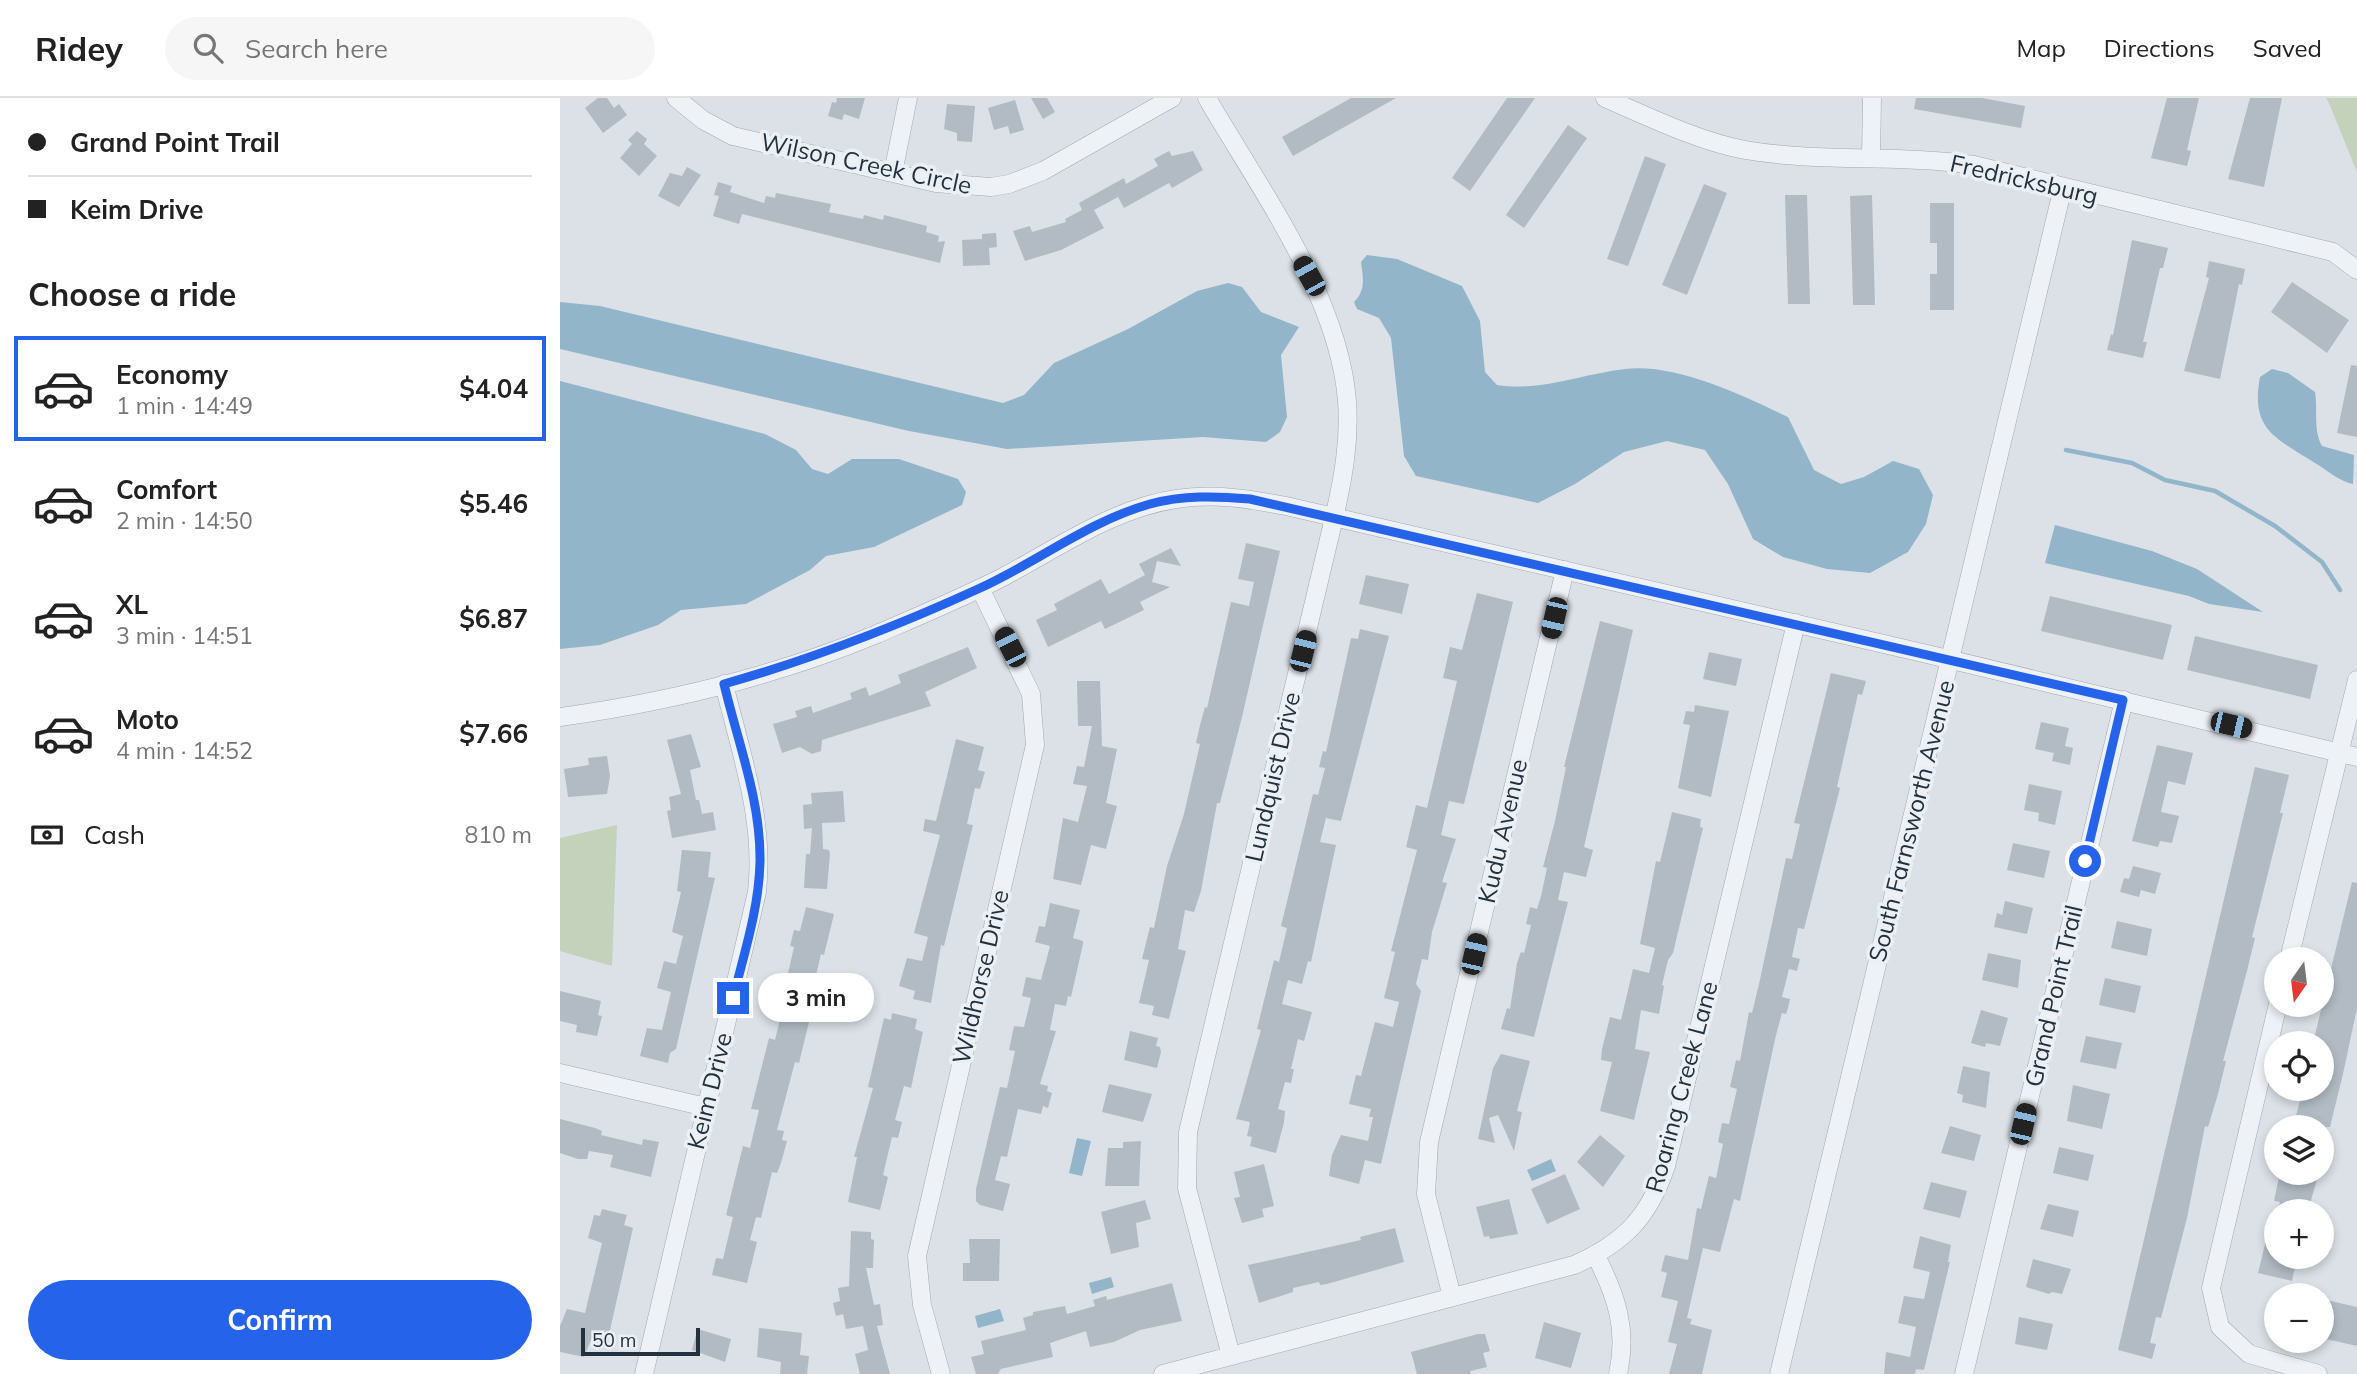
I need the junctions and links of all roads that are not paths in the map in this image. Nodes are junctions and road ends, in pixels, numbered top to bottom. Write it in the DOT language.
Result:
graph roads {
  1 [pos="676,98"];
  2 [pos="908,98"];
  3 [pos="1172,98"];
  4 [pos="1207,98"];
  5 [pos="1605,98"];
  6 [pos="1872,98"];
  7 [pos="1871,158"];
  8 [pos="893,173"];
  9 [pos="2063,187"];
  10 [pos="2357,270"];
  11 [pos="1334,517"];
  12 [pos="1565,570"];
  13 [pos="980,588"];
  14 [pos="1796,623"];
  15 [pos="1951,659"];
  16 [pos="2357,680"];
  17 [pos="724,684"];
  18 [pos="2123,700"];
  19 [pos="560,717"];
  20 [pos="2349,754"];
  21 [pos="2293,947"];
  22 [pos="2275,1017"];
  23 [pos="560,1073"];
  24 [pos="706,1107"];
  25 [pos="1596,1256"];
  26 [pos="1452,1297"];
  27 [pos="1231,1356"];
  28 [pos="644,1374"];
  29 [pos="941,1374"];
  30 [pos="1163,1374"];
  31 [pos="1618,1374"];
  32 [pos="1779,1374"];
  33 [pos="1964,1374"];
  34 [pos="2318,1374"];
  1 -- 8 [label="street, Wilson Creek Circle"];
  2 -- 8 [label="street"];
  3 -- 8 [label="street, Wilson Creek Circle"];
  4 -- 11 [label="street, Lundquist Drive"];
  5 -- 7 [label="street, Fredricksburg"];
  6 -- 7 [label="street"];
  7 -- 9 [label="street, Fredricksburg"];
  9 -- 10 [label="street, Fredricksburg"];
  9 -- 15 [label="street, South Farnsworth Avenue"];
  11 -- 12 [label="street"];
  11 -- 13 [label="street"];
  11 -- 27 [label="street, Lundquist Drive"];
  12 -- 14 [label="street"];
  12 -- 26 [label="street, Kudu Avenue"];
  13 -- 17 [label="street"];
  13 -- 29 [label="street, Wildhorse Drive"];
  14 -- 15 [label="street"];
  14 -- 25 [label="street, Roaring Creek Lane"];
  15 -- 18 [label="street"];
  15 -- 32 [label="street, South Farnsworth Avenue"];
  16 -- 20 [label="street"];
  17 -- 19 [label="street"];
  17 -- 24 [label="street, Keim Drive"];
  18 -- 20 [label="street"];
  18 -- 33 [label="street, Grand Point Trail"];
  20 -- 21 [label="street"];
  22 -- 34 [label="street"];
  23 -- 24 [label="street"];
  24 -- 28 [label="street, Keim Drive"];
  25 -- 26 [label="street, Roaring Creek Lane"];
  25 -- 31 [label="street"];
  26 -- 27 [label="street, Roaring Creek Lane"];
  27 -- 30 [label="street, Roaring Creek Lane"];
}
